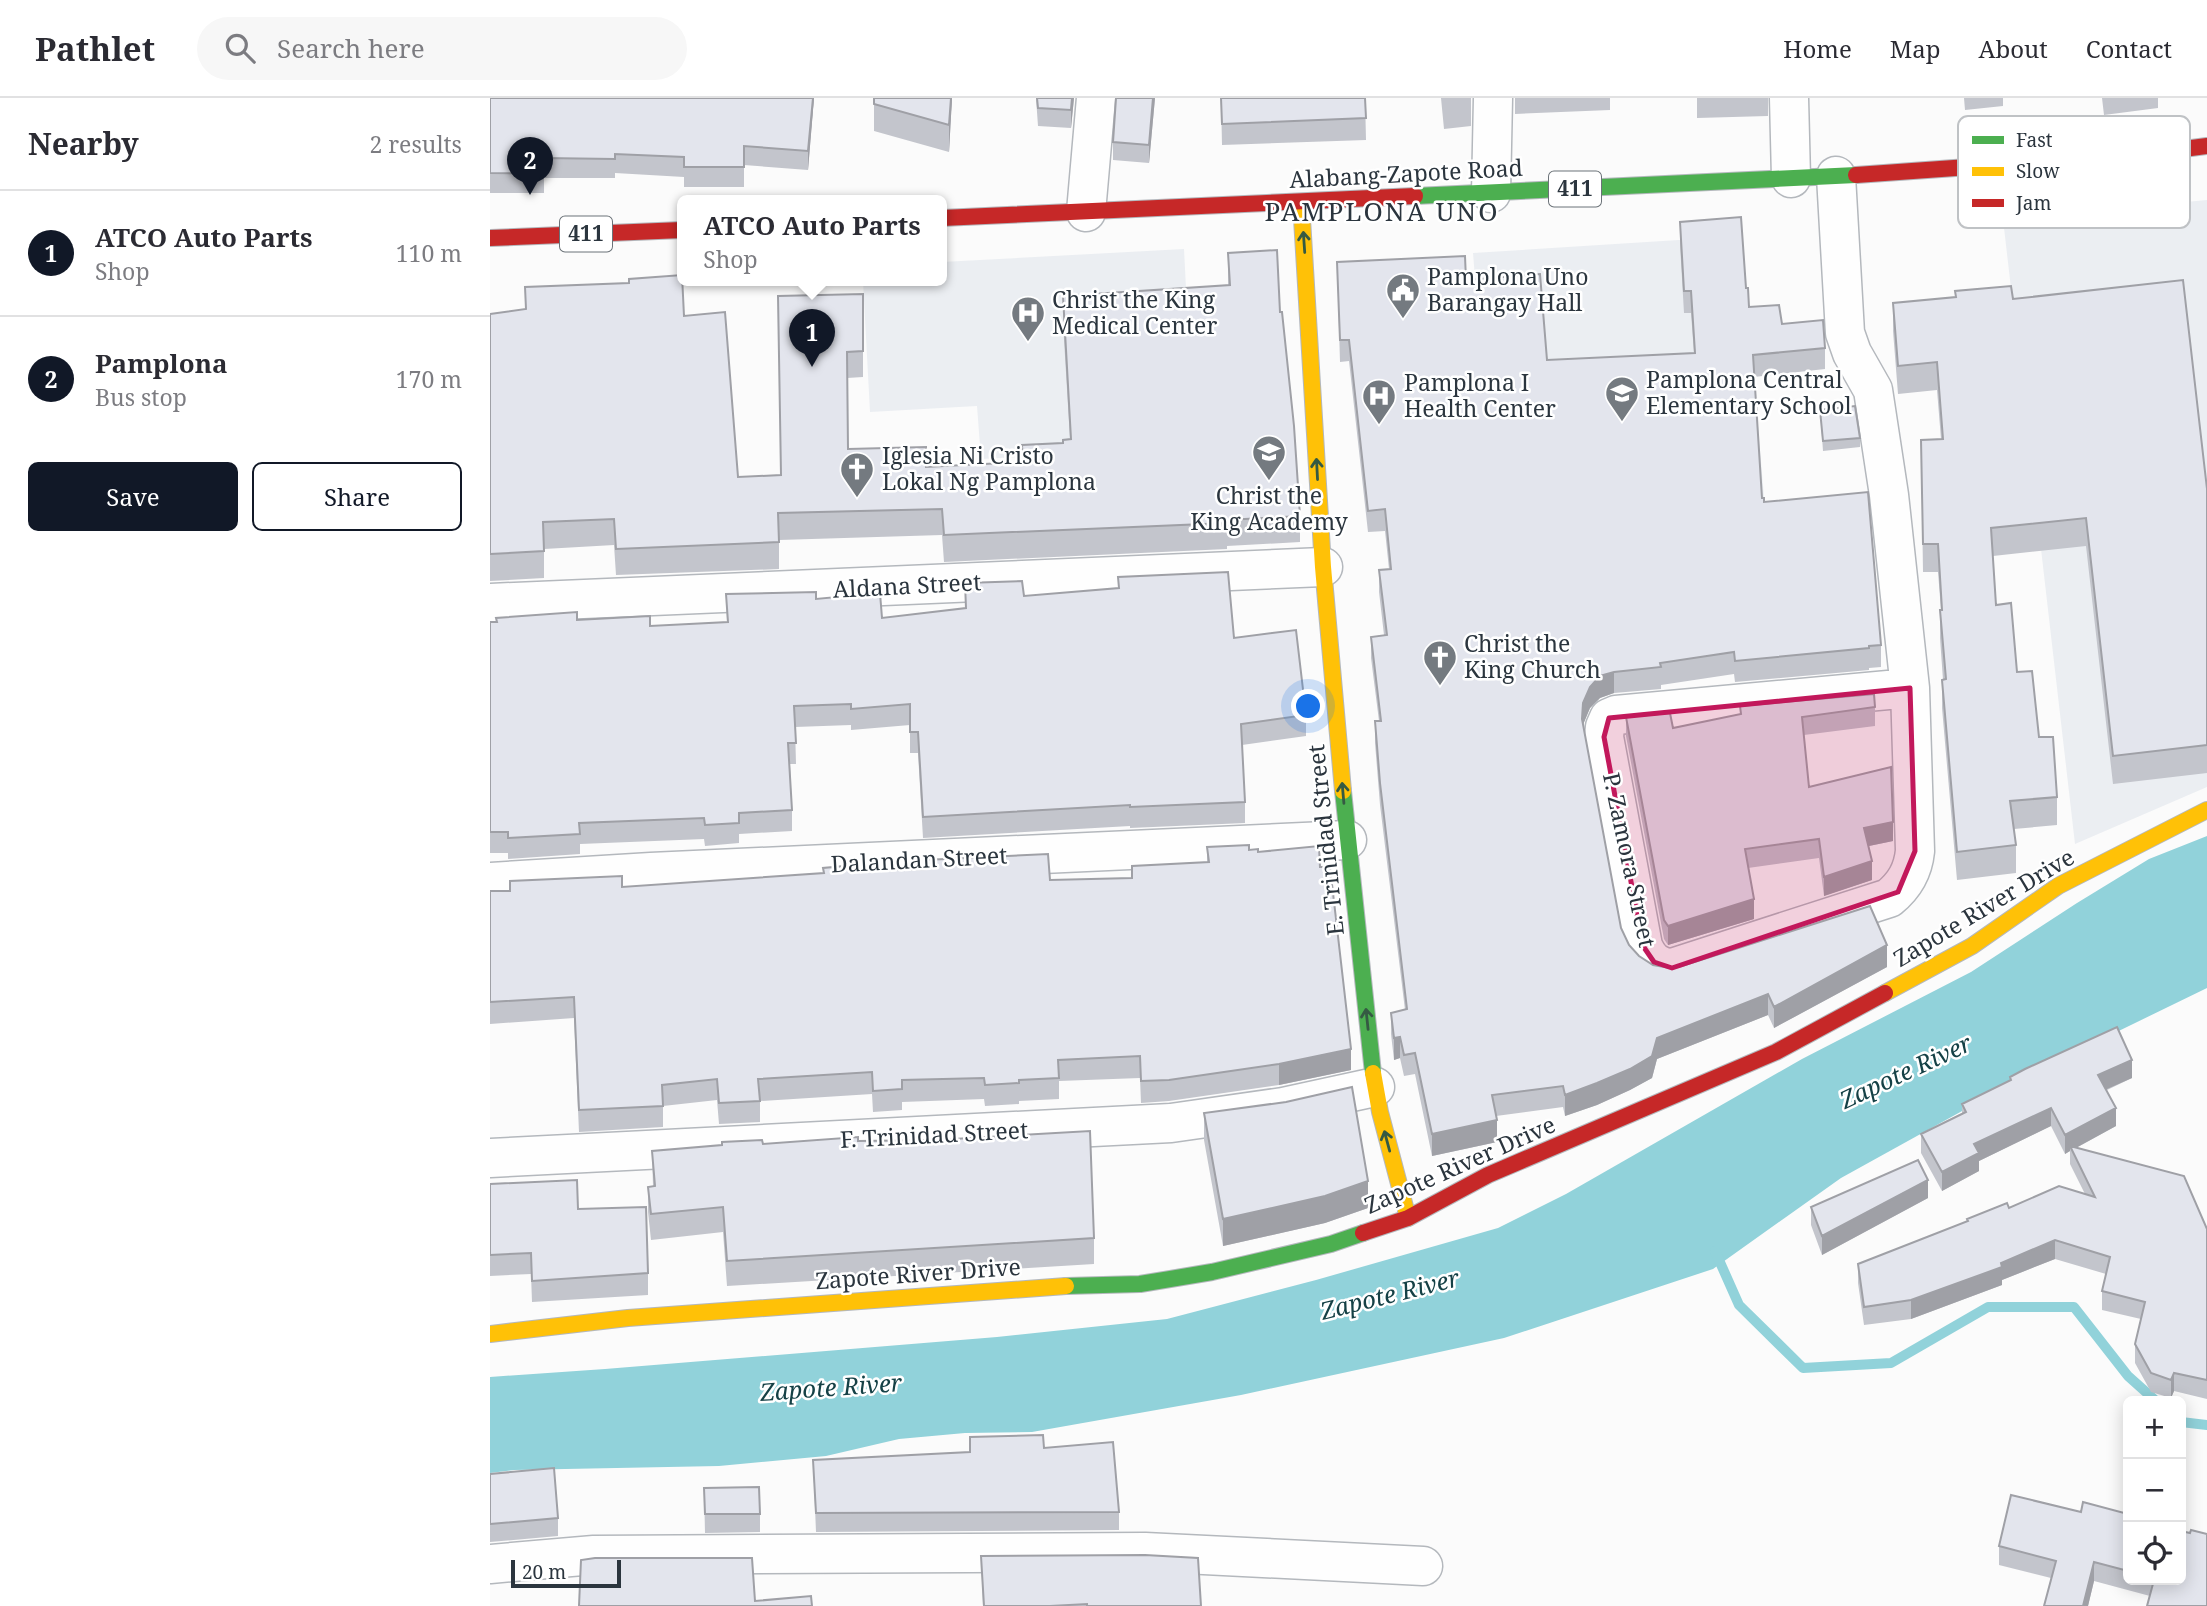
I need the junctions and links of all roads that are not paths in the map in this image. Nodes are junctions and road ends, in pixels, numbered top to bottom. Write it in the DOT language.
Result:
graph roads {
  1 [pos="1096,98"];
  2 [pos="1493,98"];
  3 [pos="1789,98"];
  4 [pos="1958,168"];
  5 [pos="1836,176"];
  6 [pos="1791,178"];
  7 [pos="1491,193"];
  8 [pos="1301,202"];
  9 [pos="1087,212"];
  10 [pos="947,218"];
  11 [pos="677,230"];
  12 [pos="490,238"];
  13 [pos="1323,567"];
  14 [pos="490,603"];
  15 [pos="1910,688"];
  16 [pos="2207,810"];
  17 [pos="1347,840"];
  18 [pos="490,882"];
  19 [pos="1375,1087"];
  20 [pos="490,1158"];
  21 [pos="1408,1218"];
  22 [pos="490,1334"];
  23 [pos="490,1564"];
  24 [pos="1423,1566"];
  1 -- 9 [label="street"];
  2 -- 7 [label="street"];
  3 -- 6 [label="street"];
  4 -- 5 [label="main road, Alabang-Zapote Road / 411"];
  5 -- 6 [label="main road, Alabang-Zapote Road / 411"];
  5 -- 15 [label="street, P. Zamora Street"];
  6 -- 7 [label="main road, Alabang-Zapote Road / 411"];
  7 -- 8 [label="main road, Alabang-Zapote Road / 411"];
  8 -- 9 [label="main road, Alabang-Zapote Road / 411"];
  13 -- 8 [label="main road, E. Trinidad Street, one-way"];
  9 -- 10 [label="main road, Alabang-Zapote Road / 411"];
  11 -- 12 [label="main road, 411"];
  13 -- 14 [label="street, Aldana Street"];
  17 -- 13 [label="main road, E. Trinidad Street, one-way"];
  15 -- 15 [label="street, P. Zamora Street"];
  16 -- 21 [label="main road, Zapote River Drive"];
  17 -- 18 [label="street, Dalandan Street"];
  19 -- 17 [label="main road, E. Trinidad Street, one-way"];
  19 -- 20 [label="street, F. Trinidad Street"];
  21 -- 19 [label="main road, E. Trinidad Street, one-way"];
  21 -- 22 [label="main road, Zapote River Drive"];
  23 -- 24 [label="street"];
}
